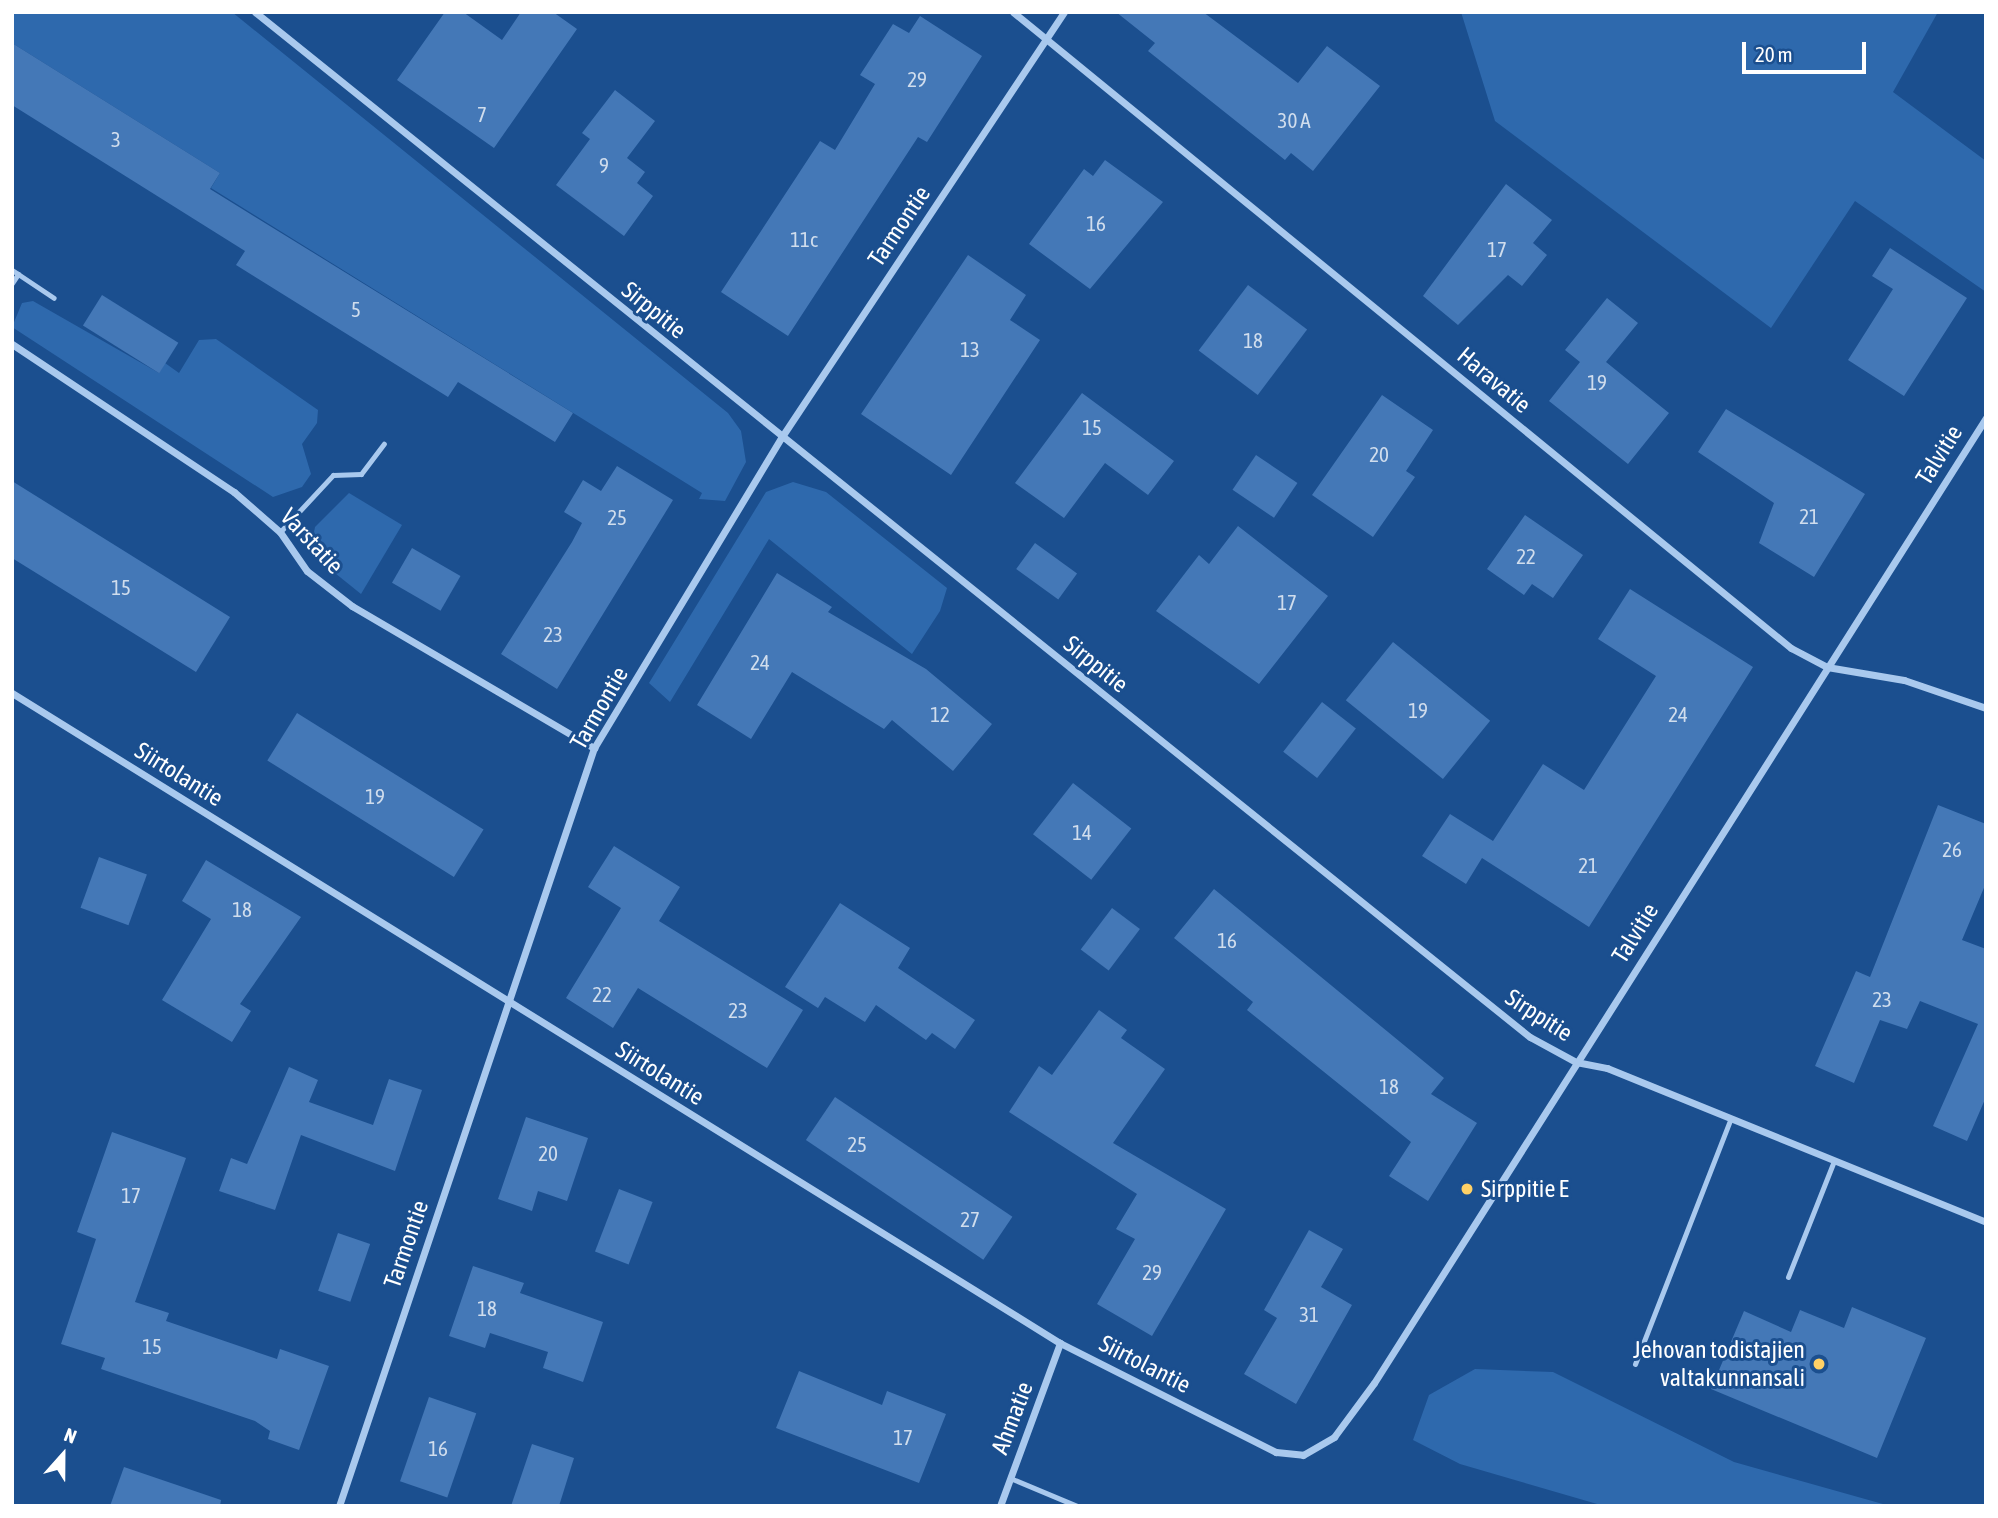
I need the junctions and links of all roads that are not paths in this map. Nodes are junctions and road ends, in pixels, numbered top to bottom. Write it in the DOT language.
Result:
graph roads {
  1 [pos="255,12"];
  2 [pos="1013,12"];
  3 [pos="1064,12"];
  4 [pos="1046,39"];
  5 [pos="12,270"];
  6 [pos="18,274"];
  7 [pos="12,283"];
  8 [pos="54,298"];
  9 [pos="12,344"];
  10 [pos="1986,418"];
  11 [pos="781,438"];
  12 [pos="384,444"];
  13 [pos="280,532"];
  14 [pos="1827,667"];
  15 [pos="12,693"];
  16 [pos="1986,708"];
  17 [pos="594,748"];
  18 [pos="507,1001"];
  19 [pos="1577,1062"];
  20 [pos="1730,1120"];
  21 [pos="1834,1161"];
  22 [pos="1986,1222"];
  23 [pos="1788,1277"];
  24 [pos="1060,1343"];
  25 [pos="1635,1364"];
  26 [pos="1303,1455"];
  27 [pos="1010,1478"];
  28 [pos="339,1506"];
  29 [pos="1000,1506"];
  30 [pos="1077,1506"];
  1 -- 11 [label="street, Sirppitie"];
  2 -- 4 [label="street, Haravatie"];
  3 -- 4 [label="street, Tarmontie"];
  4 -- 11 [label="street, Tarmontie"];
  4 -- 14 [label="street, Haravatie"];
  5 -- 6 [label="lane"];
  6 -- 7 [label="lane"];
  6 -- 8 [label="lane"];
  9 -- 13 [label="street, Varstatie"];
  10 -- 14 [label="street, Talvitie"];
  11 -- 17 [label="street, Tarmontie"];
  11 -- 19 [label="street, Sirppitie"];
  12 -- 13 [label="lane"];
  13 -- 17 [label="street, Varstatie"];
  14 -- 16 [label="street, Haravatie"];
  14 -- 19 [label="street, Talvitie"];
  15 -- 18 [label="street, Siirtolantie"];
  17 -- 18 [label="street, Tarmontie"];
  18 -- 24 [label="street, Siirtolantie"];
  18 -- 28 [label="street, Tarmontie"];
  19 -- 20 [label="street, Sirppitie"];
  19 -- 26 [label="street, Talvitie"];
  20 -- 21 [label="street, Sirppitie"];
  20 -- 25 [label="lane"];
  21 -- 22 [label="street, Sirppitie"];
  21 -- 23 [label="lane"];
  24 -- 26 [label="street, Siirtolantie"];
  24 -- 27 [label="street, Ahmatie"];
  27 -- 29 [label="street, Ahmatie"];
  27 -- 30 [label="lane"];
}
